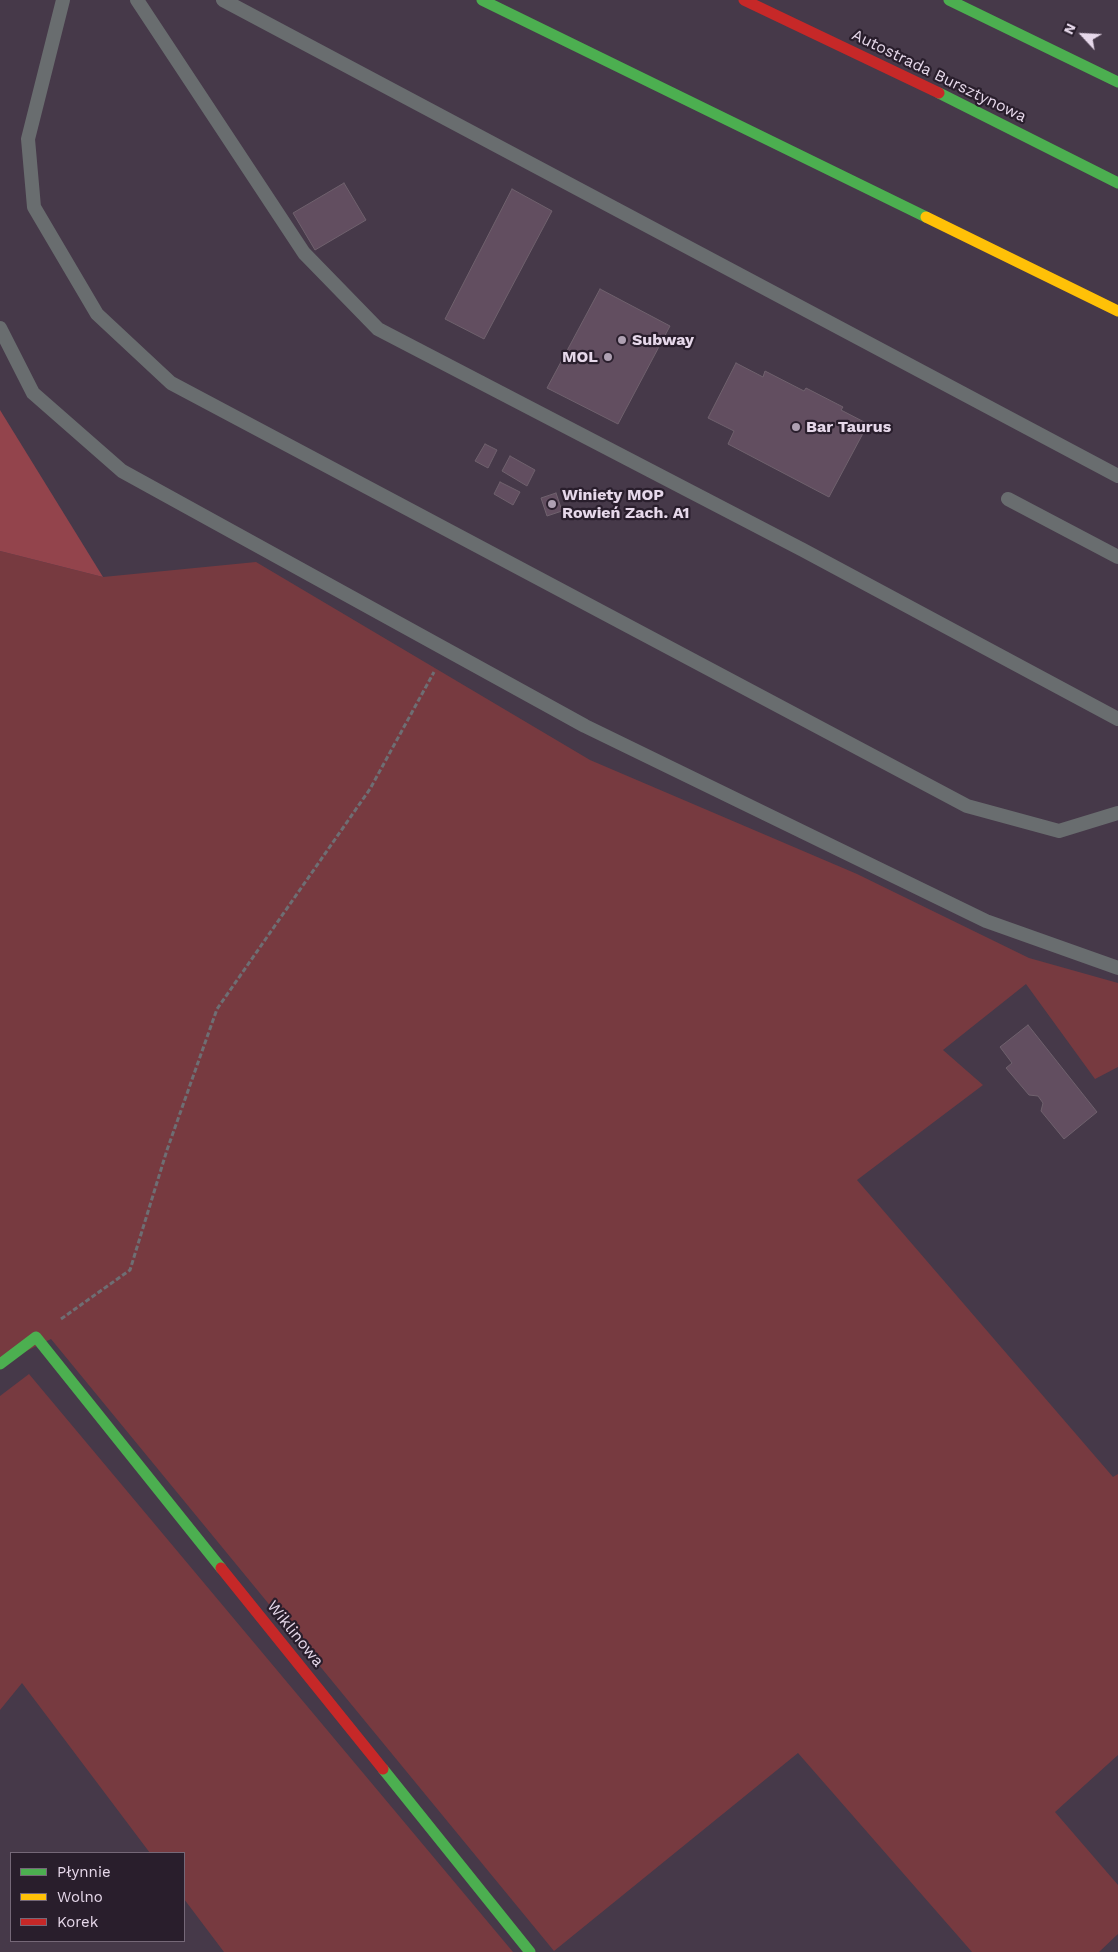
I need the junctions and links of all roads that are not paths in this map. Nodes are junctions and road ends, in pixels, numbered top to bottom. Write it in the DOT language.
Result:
graph roads {
  1 [pos="63,0"];
  2 [pos="136,0"];
  3 [pos="223,0"];
  4 [pos="482,0"];
  5 [pos="744,0"];
  6 [pos="949,0"];
  7 [pos="1118,82"];
  8 [pos="1118,183"];
  9 [pos="1118,311"];
  10 [pos="0,328"];
  11 [pos="1118,476"];
  12 [pos="1008,499"];
  13 [pos="1118,557"];
  14 [pos="1118,719"];
  15 [pos="1118,813"];
  16 [pos="1118,968"];
  17 [pos="0,1364"];
  18 [pos="530,1952"];
  1 -- 15 [label="lane"];
  2 -- 14 [label="lane"];
  3 -- 11 [label="lane"];
  4 -- 9 [label="main road"];
  5 -- 8 [label="main road, Autostrada Bursztynowa"];
  6 -- 7 [label="main road"];
  10 -- 16 [label="lane"];
  12 -- 13 [label="lane"];
  17 -- 18 [label="main road, Wiklinowa"];
}
